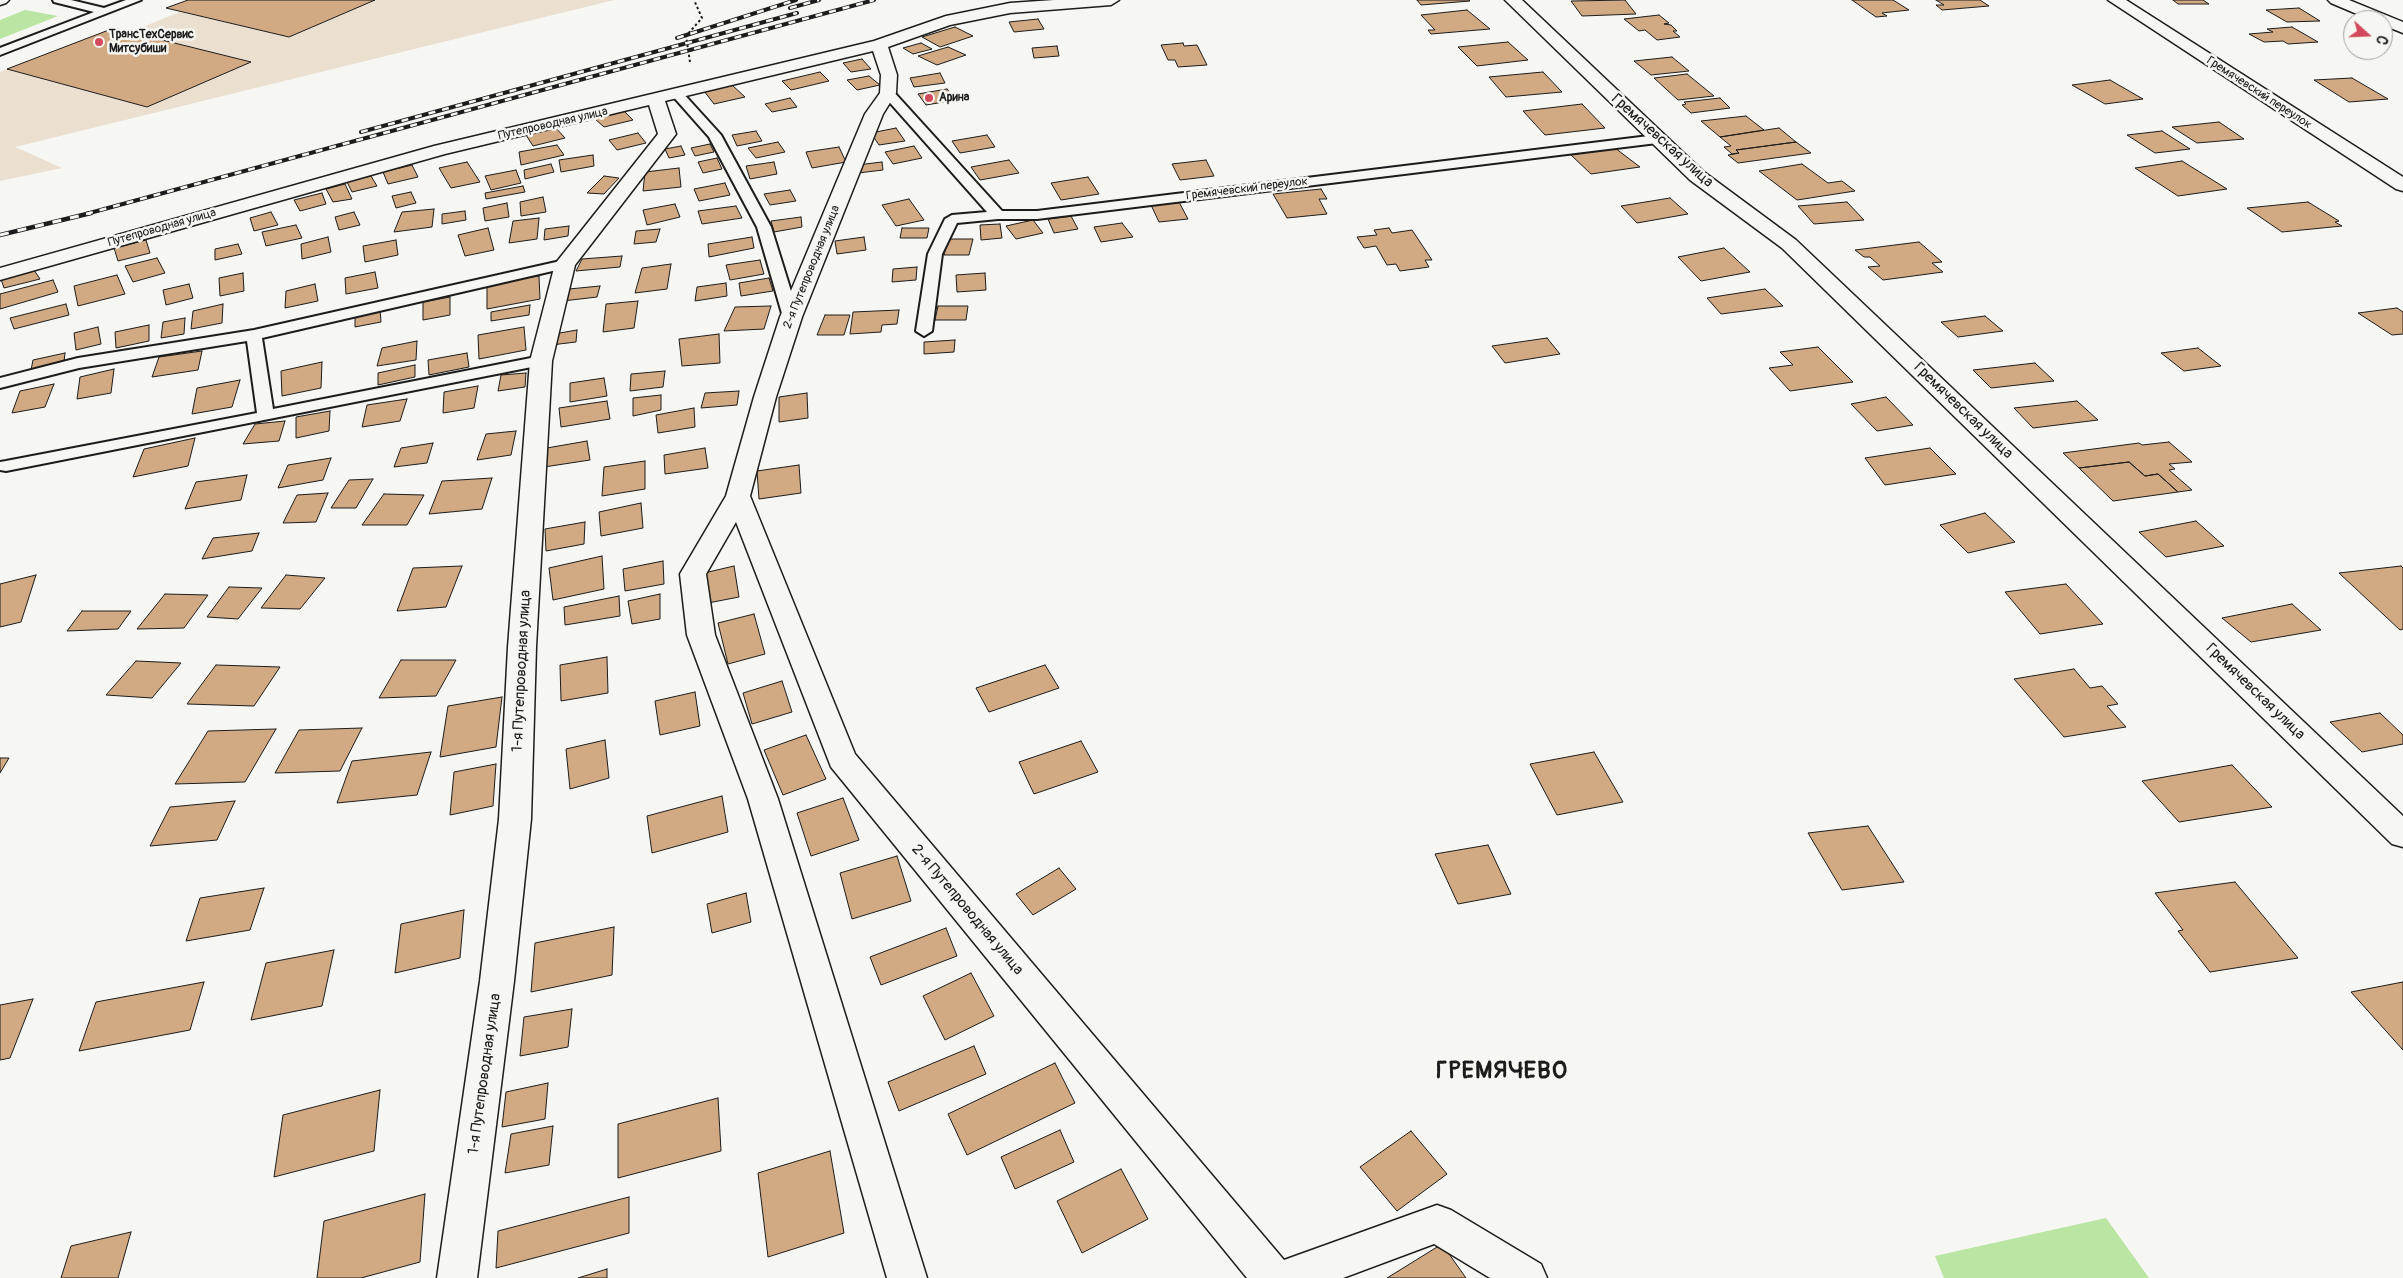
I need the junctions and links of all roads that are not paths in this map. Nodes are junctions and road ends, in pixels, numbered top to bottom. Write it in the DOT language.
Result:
graph roads {
  1 [pos="58,0"];
  2 [pos="136,0"];
  3 [pos="1111,0"];
  4 [pos="1512,0"];
  5 [pos="2116,0"];
  6 [pos="2336,0"];
  7 [pos="105,12"];
  8 [pos="2403,28"];
  9 [pos="878,44"];
  10 [pos="0,52"];
  11 [pos="888,94"];
  12 [pos="667,97"];
  13 [pos="1657,139"];
  14 [pos="2403,185"];
  15 [pos="998,215"];
  16 [pos="565,264"];
  17 [pos="0,274"];
  18 [pos="791,317"];
  19 [pos="924,330"];
  20 [pos="254,335"];
  21 [pos="541,361"];
  22 [pos="0,383"];
  23 [pos="266,416"];
  24 [pos="6,466"];
  25 [pos="738,496"];
  26 [pos="2403,835"];
  27 [pos="457,1278"];
  28 [pos="907,1278"];
  29 [pos="1273,1278"];
  30 [pos="1289,1278"];
  31 [pos="1527,1278"];
  1 -- 7 [label="lane"];
  2 -- 7 [label="lane"];
  3 -- 9 [label="street, Путепроводная улица"];
  4 -- 13 [label="street, Гремячевская улица"];
  5 -- 14 [label="street, Гремячевский переулок"];
  6 -- 8 [label="street"];
  7 -- 10 [label="lane"];
  9 -- 11 [label="street"];
  9 -- 12 [label="street, Путепроводная улица"];
  11 -- 15 [label="lane"];
  11 -- 18 [label="street, 2-я Путепроводная улица"];
  12 -- 16 [label="street, 1-я Путепроводная улица"];
  12 -- 17 [label="street, Путепроводная улица"];
  12 -- 18 [label="lane"];
  13 -- 15 [label="lane, Гремячевский переулок"];
  13 -- 26 [label="street, Гремячевская улица"];
  15 -- 19 [label="lane, Гремячевский переулок"];
  16 -- 20 [label="lane"];
  16 -- 21 [label="street, 1-я Путепроводная улица"];
  18 -- 25 [label="street, 2-я Путепроводная улица"];
  20 -- 22 [label="lane"];
  20 -- 23 [label="lane"];
  21 -- 23 [label="lane"];
  21 -- 27 [label="street, 1-я Путепроводная улица"];
  23 -- 24 [label="lane"];
  25 -- 28 [label="street, 2-я Путепроводная улица"];
  25 -- 29 [label="street, 2-я Путепроводная улица"];
  30 -- 31 [label="street"];
}
